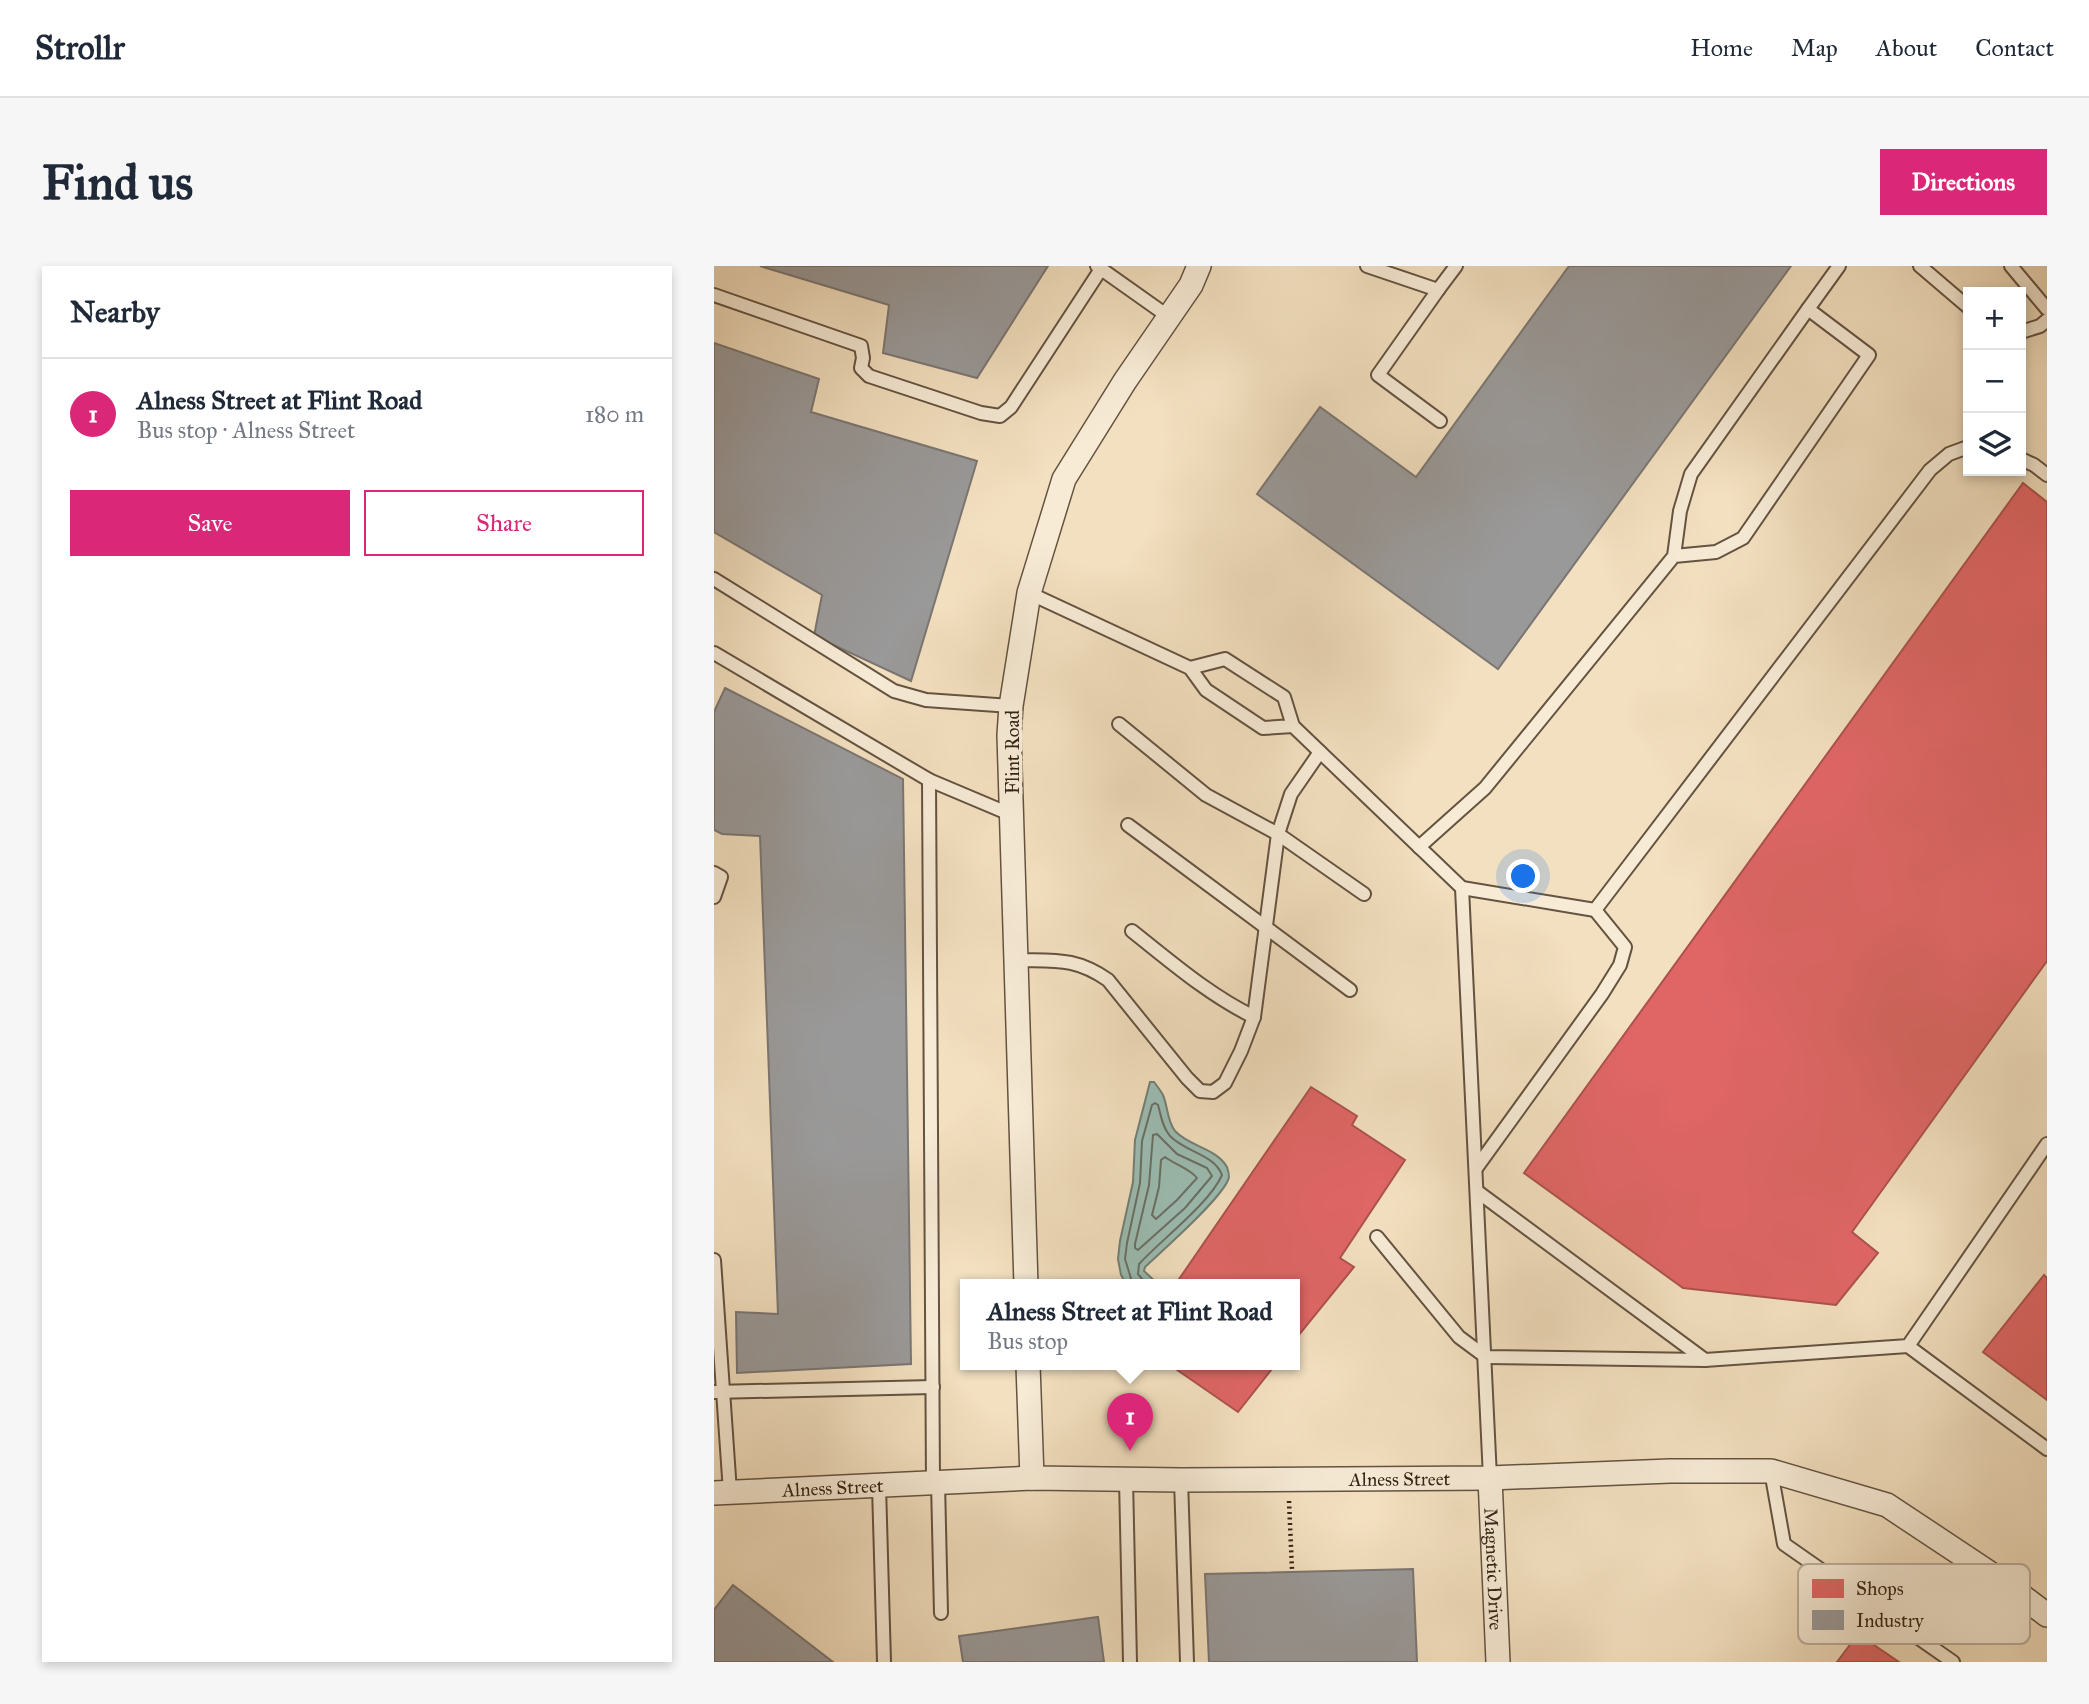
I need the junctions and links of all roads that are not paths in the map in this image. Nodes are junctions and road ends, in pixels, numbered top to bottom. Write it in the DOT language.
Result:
graph roads {
  1 [pos="1199,266"];
  2 [pos="1367,266"];
  3 [pos="1457,266"];
  4 [pos="1839,266"];
  5 [pos="1920,266"];
  6 [pos="2011,266"];
  7 [pos="1099,267"];
  8 [pos="1438,290"];
  9 [pos="714,295"];
  10 [pos="1963,303"];
  11 [pos="1808,309"];
  12 [pos="2047,309"];
  13 [pos="1169,317"];
  14 [pos="2047,320"];
  15 [pos="2026,330"];
  16 [pos="1440,421"];
  17 [pos="1963,449"];
  18 [pos="2026,461"];
  19 [pos="2047,475"];
  20 [pos="1674,556"];
  21 [pos="714,579"];
  22 [pos="1028,593"];
  23 [pos="714,653"];
  24 [pos="1190,668"];
  25 [pos="1011,706"];
  26 [pos="1119,724"];
  27 [pos="1293,726"];
  28 [pos="1320,752"];
  29 [pos="929,780"];
  30 [pos="1012,815"];
  31 [pos="1128,825"];
  32 [pos="1278,834"];
  33 [pos="1419,847"];
  34 [pos="714,873"];
  35 [pos="1462,888"];
  36 [pos="1364,894"];
  37 [pos="714,897"];
  38 [pos="1595,910"];
  39 [pos="1266,927"];
  40 [pos="1132,931"];
  41 [pos="1016,960"];
  42 [pos="1350,990"];
  43 [pos="1254,1017"];
  44 [pos="2047,1144"];
  45 [pos="1476,1167"];
  46 [pos="1478,1192"];
  47 [pos="1377,1237"];
  48 [pos="714,1260"];
  49 [pos="1026,1279"];
  50 [pos="1908,1346"];
  51 [pos="1486,1357"];
  52 [pos="1705,1360"];
  53 [pos="1028,1370"];
  54 [pos="933,1387"];
  55 [pos="719,1392"];
  56 [pos="2047,1449"];
  57 [pos="1771,1471"];
  58 [pos="1032,1478"];
  59 [pos="1490,1478"];
  60 [pos="1126,1479"];
  61 [pos="1181,1480"];
  62 [pos="935,1483"];
  63 [pos="879,1486"];
  64 [pos="722,1492"];
  65 [pos="1813,1564"];
  66 [pos="1976,1564"];
  67 [pos="2030,1602"];
  68 [pos="941,1612"];
  69 [pos="2047,1615"];
  70 [pos="1927,1644"];
  71 [pos="884,1662"];
  72 [pos="1130,1662"];
  73 [pos="1187,1662"];
  74 [pos="1498,1662"];
  75 [pos="1953,1662"];
  1 -- 13 [label="street, Flint Road"];
  2 -- 8 [label="lane"];
  3 -- 8 [label="lane"];
  4 -- 11 [label="lane"];
  5 -- 10 [label="lane"];
  6 -- 12 [label="lane"];
  7 -- 9 [label="lane"];
  7 -- 13 [label="lane"];
  8 -- 16 [label="lane"];
  11 -- 20 [label="lane"];
  11 -- 20 [label="lane"];
  13 -- 22 [label="street, Flint Road"];
  14 -- 15 [label="lane"];
  17 -- 38 [label="lane"];
  18 -- 19 [label="lane"];
  20 -- 33 [label="lane"];
  21 -- 25 [label="lane"];
  22 -- 24 [label="lane"];
  22 -- 25 [label="street, Flint Road"];
  23 -- 29 [label="lane"];
  24 -- 27 [label="lane"];
  24 -- 27 [label="lane"];
  25 -- 30 [label="street, Flint Road"];
  26 -- 32 [label="lane"];
  27 -- 28 [label="lane"];
  28 -- 32 [label="lane"];
  28 -- 33 [label="lane"];
  29 -- 30 [label="lane"];
  29 -- 54 [label="lane"];
  30 -- 41 [label="street, Flint Road"];
  31 -- 39 [label="lane"];
  32 -- 36 [label="lane"];
  32 -- 39 [label="lane"];
  33 -- 35 [label="lane"];
  34 -- 37 [label="lane"];
  35 -- 38 [label="lane"];
  35 -- 45 [label="lane"];
  38 -- 45 [label="lane"];
  39 -- 42 [label="lane"];
  39 -- 43 [label="lane"];
  40 -- 43 [label="lane"];
  41 -- 43 [label="lane"];
  41 -- 49 [label="street, Flint Road"];
  44 -- 50 [label="lane"];
  45 -- 46 [label="lane"];
  46 -- 51 [label="lane"];
  46 -- 52 [label="lane"];
  47 -- 51 [label="lane"];
  48 -- 55 [label="lane"];
  50 -- 52 [label="lane"];
  50 -- 56 [label="lane"];
  51 -- 52 [label="lane"];
  51 -- 59 [label="lane"];
  53 -- 58 [label="street"];
  54 -- 55 [label="lane"];
  54 -- 62 [label="lane"];
  55 -- 64 [label="lane"];
  57 -- 59 [label="street, Alness Street"];
  57 -- 65 [label="lane"];
  57 -- 66 [label="street, Alness Street"];
  58 -- 60 [label="street, Alness Street"];
  58 -- 62 [label="street, Alness Street"];
  59 -- 61 [label="street, Alness Street"];
  59 -- 74 [label="street, Magnetic Drive"];
  60 -- 61 [label="street, Alness Street"];
  60 -- 72 [label="lane"];
  61 -- 73 [label="lane"];
  62 -- 63 [label="street, Alness Street"];
  62 -- 68 [label="lane"];
  63 -- 64 [label="street, Alness Street"];
  63 -- 71 [label="lane"];
  67 -- 69 [label="street, Alness Street"];
  70 -- 75 [label="lane"];
}
